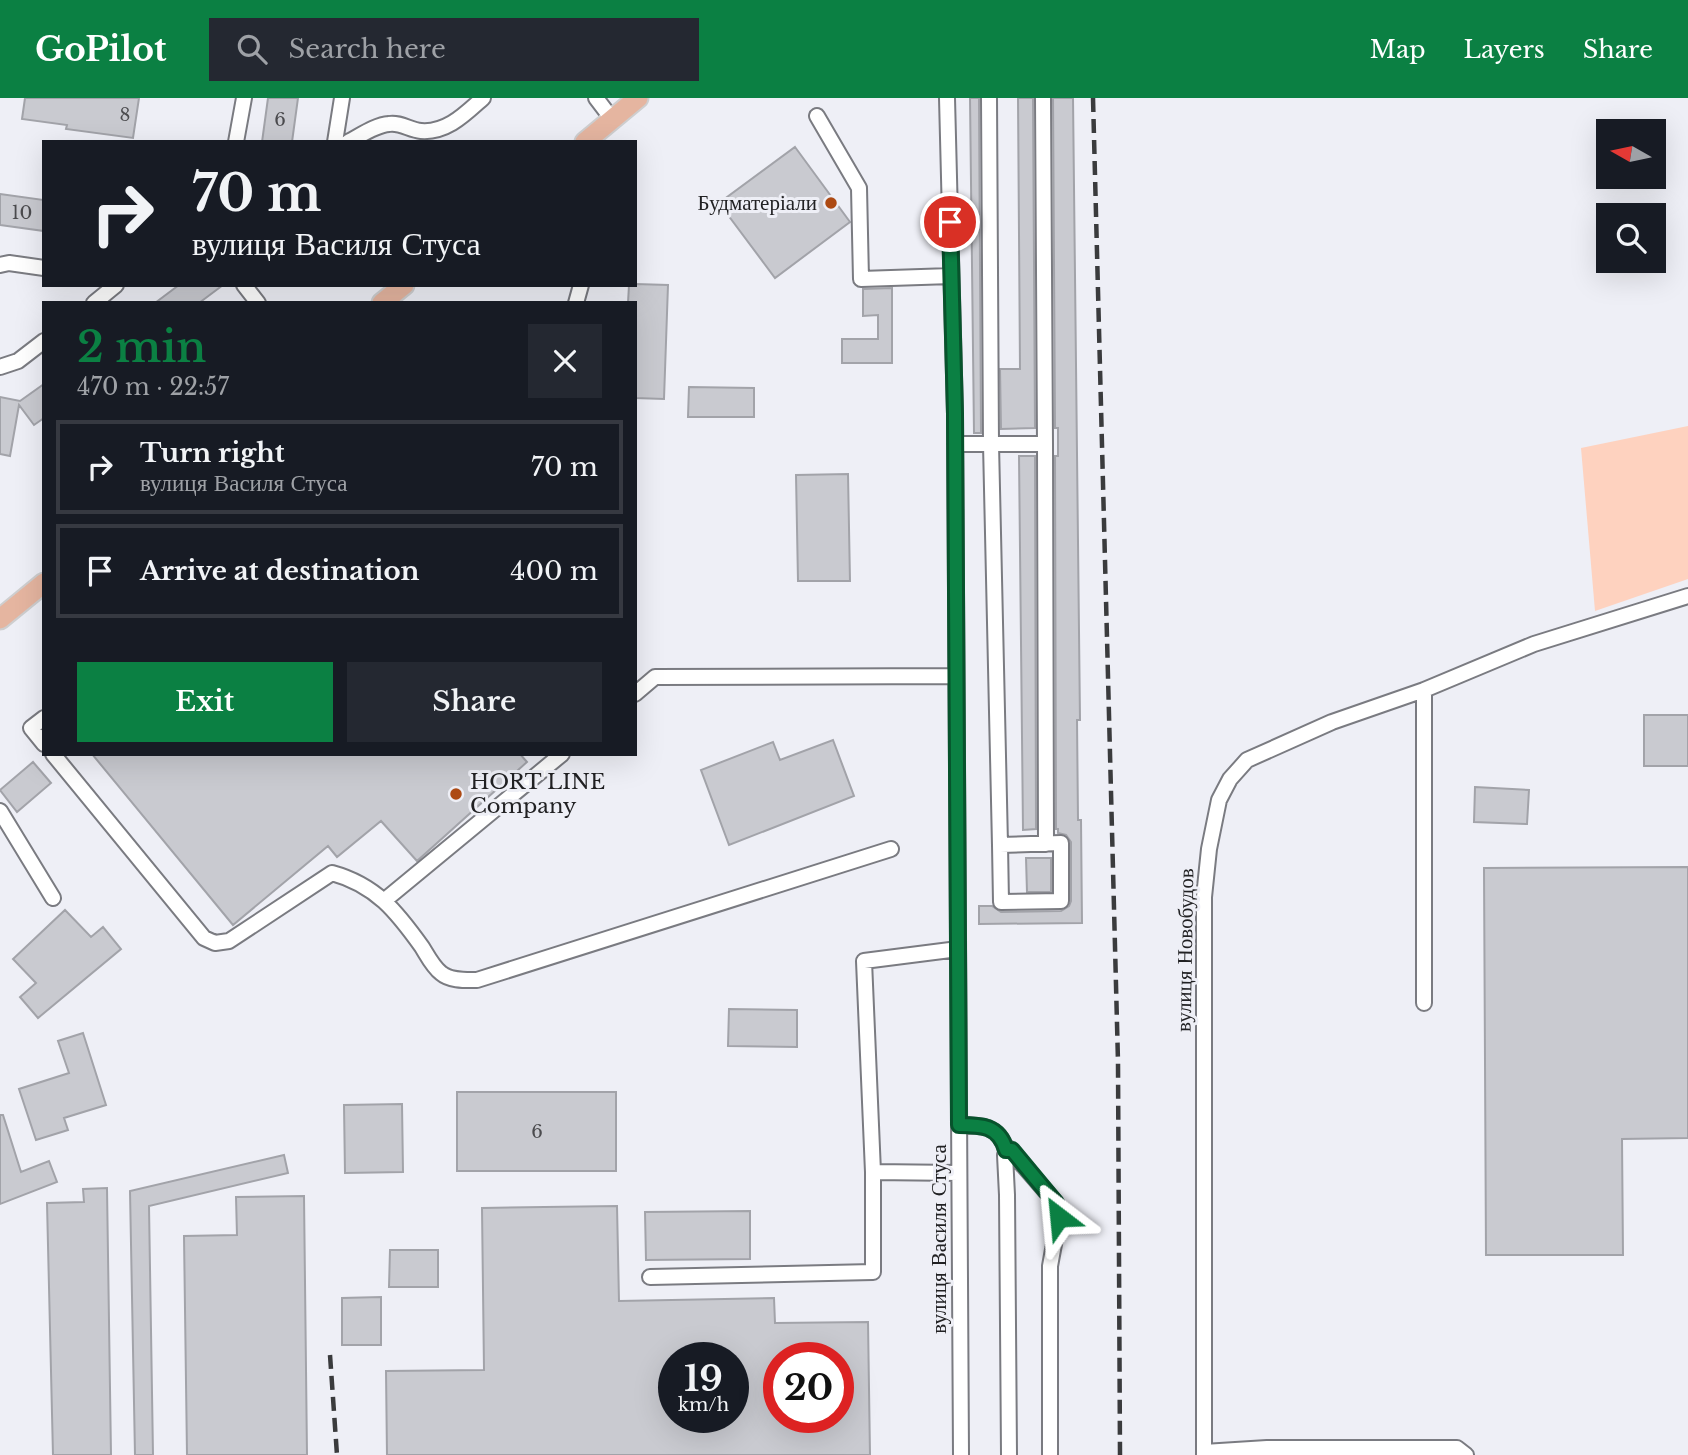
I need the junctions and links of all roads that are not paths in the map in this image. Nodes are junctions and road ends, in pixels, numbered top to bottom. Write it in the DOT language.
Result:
graph roads {
  1 [pos="244,98"];
  2 [pos="342,98"];
  3 [pos="483,98"];
  4 [pos="596,98"];
  5 [pos="638,98"];
  6 [pos="947,98"];
  7 [pos="989,98"];
  8 [pos="1043,98"];
  9 [pos="817,116"];
  10 [pos="612,119"];
  11 [pos="236,140"];
  12 [pos="335,140"];
  13 [pos="353,140"];
  14 [pos="587,140"];
  15 [pos="0,265"];
  16 [pos="42,268"];
  17 [pos="951,276"];
  18 [pos="114,287"];
  19 [pos="246,287"];
  20 [pos="402,287"];
  21 [pos="96,301"];
  22 [pos="256,301"];
  23 [pos="384,301"];
  24 [pos="42,343"];
  25 [pos="0,367"];
  26 [pos="955,444"];
  27 [pos="992,444"];
  28 [pos="1045,444"];
  29 [pos="42,585"];
  30 [pos="1688,596"];
  31 [pos="0,619"];
  32 [pos="956,676"];
  33 [pos="1424,690"];
  34 [pos="637,692"];
  35 [pos="42,720"];
  36 [pos="42,742"];
  37 [pos="54,756"];
  38 [pos="560,756"];
  39 [pos="0,811"];
  40 [pos="1046,844"];
  41 [pos="1000,845"];
  42 [pos="891,849"];
  43 [pos="52,898"];
  44 [pos="385,900"];
  45 [pos="958,949"];
  46 [pos="1424,1003"];
  47 [pos="959,1125"];
  48 [pos="1006,1150"];
  49 [pos="873,1172"];
  50 [pos="959,1173"];
  51 [pos="650,1277"];
  52 [pos="1204,1453"];
  53 [pos="961,1455"];
  54 [pos="1009,1455"];
  55 [pos="1050,1455"];
  56 [pos="1466,1455"];
  1 -- 11 [label="street"];
  2 -- 12 [label="street"];
  3 -- 13 [label="street"];
  4 -- 10 [label="street"];
  5 -- 10 [label="main road"];
  6 -- 17 [label="street, вулиця Василя Стуса"];
  7 -- 27 [label="street"];
  8 -- 28 [label="street"];
  9 -- 17 [label="street"];
  10 -- 14 [label="main road"];
  15 -- 16 [label="street"];
  17 -- 26 [label="street, вулиця Василя Стуса"];
  18 -- 21 [label="street"];
  19 -- 22 [label="street"];
  20 -- 23 [label="main road"];
  24 -- 25 [label="street"];
  26 -- 27 [label="street"];
  26 -- 32 [label="street, вулиця Василя Стуса"];
  27 -- 28 [label="street"];
  27 -- 41 [label="street"];
  28 -- 40 [label="street"];
  29 -- 31 [label="main road"];
  30 -- 33 [label="street, вулиця Новобудов"];
  32 -- 34 [label="street"];
  32 -- 45 [label="street, вулиця Василя Стуса"];
  33 -- 46 [label="street"];
  33 -- 52 [label="street, вулиця Новобудов"];
  35 -- 36 [label="street"];
  37 -- 44 [label="street"];
  38 -- 44 [label="street"];
  39 -- 43 [label="street"];
  40 -- 41 [label="street"];
  40 -- 41 [label="street"];
  42 -- 44 [label="street"];
  45 -- 47 [label="street, вулиця Василя Стуса"];
  45 -- 49 [label="street"];
  47 -- 48 [label="street"];
  47 -- 50 [label="street, вулиця Василя Стуса"];
  48 -- 54 [label="street"];
  48 -- 55 [label="street"];
  49 -- 50 [label="street"];
  49 -- 51 [label="street"];
  50 -- 53 [label="street, вулиця Василя Стуса"];
  52 -- 56 [label="street"];
}
